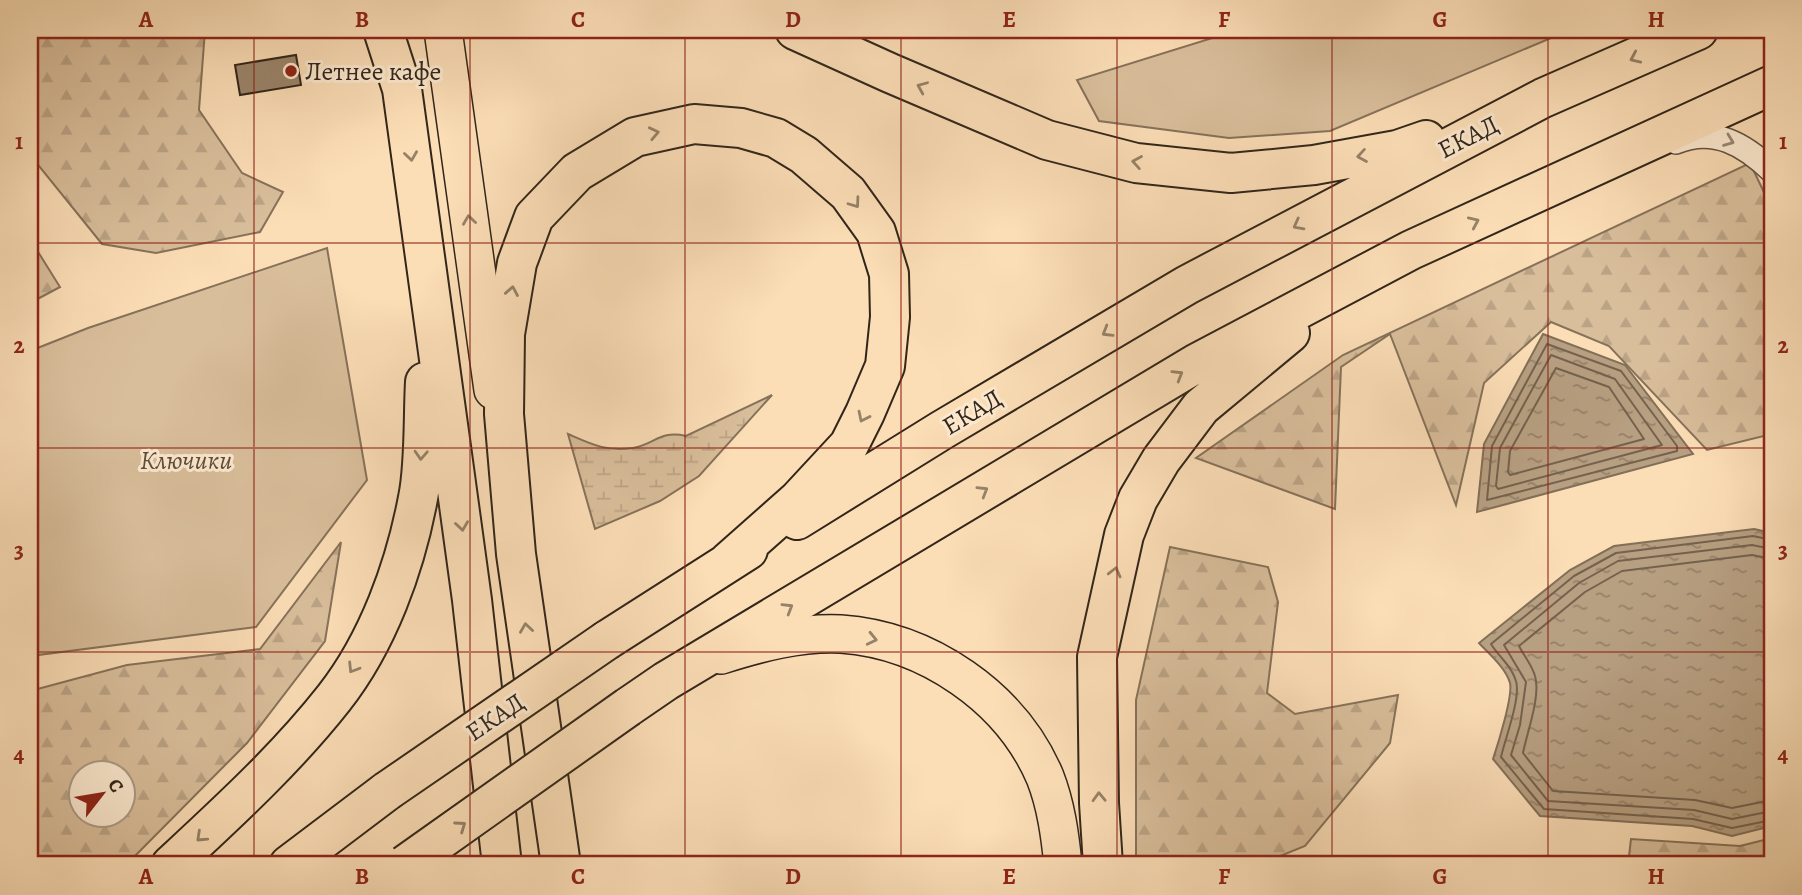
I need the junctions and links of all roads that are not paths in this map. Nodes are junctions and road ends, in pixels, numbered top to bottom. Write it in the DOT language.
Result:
graph roads {
  1 [pos="383,30"];
  2 [pos="394,30"];
  3 [pos="443,30"];
  4 [pos="794,30"];
  5 [pos="1698,30"];
  6 [pos="1772,85"];
  7 [pos="402,89"];
  8 [pos="1544,98"];
  9 [pos="1772,171"];
  10 [pos="1526,199"];
  11 [pos="1411,250"];
  12 [pos="429,289"];
  13 [pos="516,554"];
  14 [pos="728,562"];
  15 [pos="666,681"];
  16 [pos="560,859"];
  17 [pos="171,865"];
  18 [pos="289,865"];
  19 [pos="405,865"];
  20 [pos="502,865"];
  21 [pos="1063,865"];
  22 [pos="1103,865"];
  1 -- 7 [label="highway"];
  2 -- 7 [label="main road"];
  13 -- 3 [label="main road, one-way"];
  8 -- 4 [label="highway, one-way"];
  5 -- 8 [label="highway, ЕКАД, one-way"];
  6 -- 10 [label="highway"];
  7 -- 12 [label="highway, one-way"];
  8 -- 14 [label="highway, ЕКАД, one-way"];
  10 -- 9 [label="street, one-way"];
  11 -- 10 [label="highway, one-way"];
  15 -- 11 [label="highway, one-way"];
  22 -- 11 [label="highway, one-way"];
  12 -- 17 [label="highway, one-way"];
  12 -- 20 [label="highway, one-way"];
  13 -- 14 [label="highway, one-way"];
  16 -- 13 [label="highway, one-way"];
  14 -- 18 [label="highway, ЕКАД, bridge"];
  19 -- 15 [label="highway, one-way, bridge"];
  15 -- 21 [label="main road, one-way"];
}
